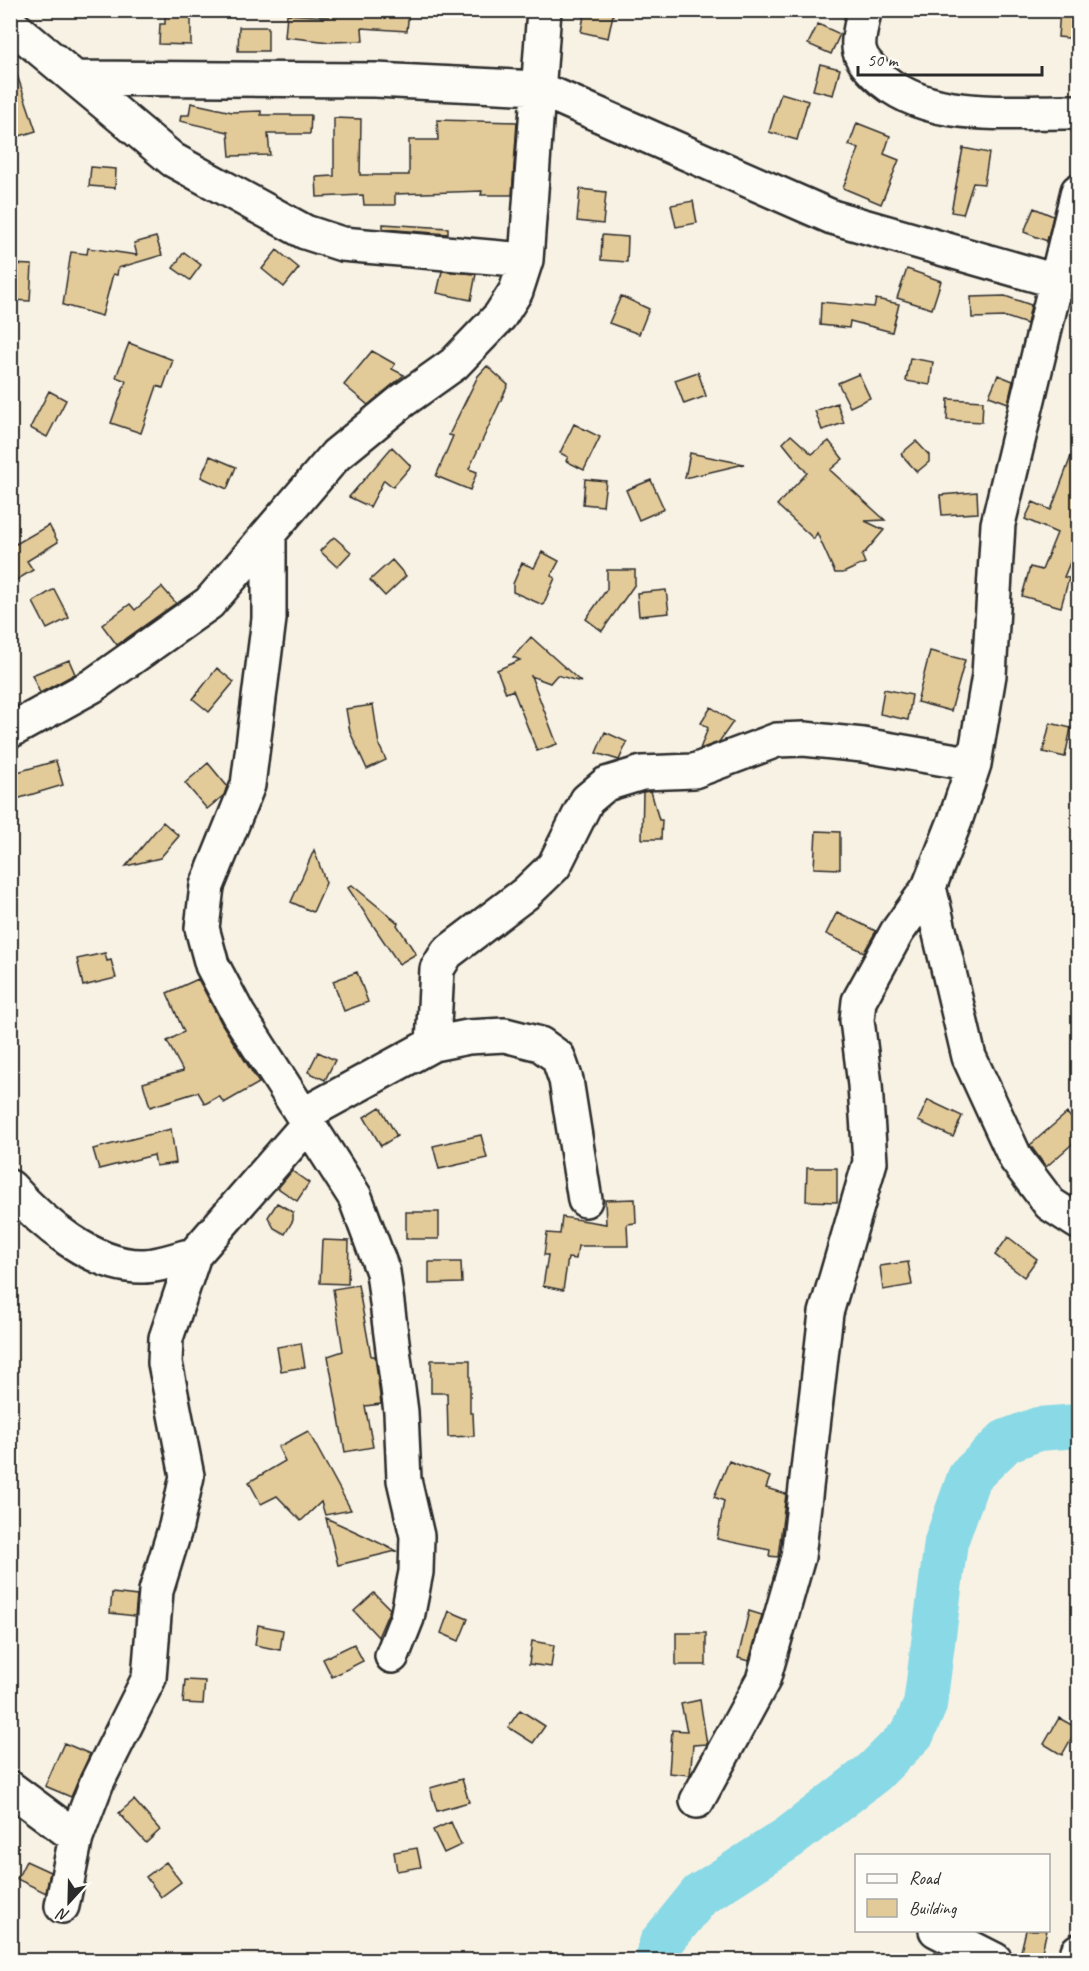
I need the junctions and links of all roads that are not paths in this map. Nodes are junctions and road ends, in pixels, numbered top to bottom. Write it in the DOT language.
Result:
graph roads {
  1 [pos="544,10"];
  2 [pos="864,10"];
  3 [pos="10,24"];
  4 [pos="76,78"];
  5 [pos="538,88"];
  6 [pos="1078,114"];
  7 [pos="1078,191"];
  8 [pos="526,260"];
  9 [pos="1056,281"];
  10 [pos="269,536"];
  11 [pos="10,731"];
  12 [pos="974,764"];
  13 [pos="929,886"];
  14 [pos="433,1044"];
  15 [pos="305,1119"];
  16 [pos="10,1187"];
  17 [pos="585,1200"];
  18 [pos="1078,1222"];
  19 [pos="194,1255"];
  20 [pos="392,1656"];
  21 [pos="10,1788"];
  22 [pos="697,1801"];
  23 [pos="76,1837"];
  24 [pos="62,1906"];
  25 [pos="940,1932"];
  26 [pos="1078,1951"];
  27 [pos="995,1960"];
  28 [pos="1075,1960"];
  1 -- 5 [label="street"];
  2 -- 6 [label="street"];
  3 -- 4 [label="street"];
  4 -- 5 [label="street"];
  4 -- 8 [label="street"];
  5 -- 8 [label="street"];
  5 -- 9 [label="street"];
  7 -- 9 [label="street"];
  8 -- 10 [label="street"];
  9 -- 12 [label="street"];
  10 -- 11 [label="street"];
  10 -- 15 [label="street"];
  12 -- 13 [label="street"];
  12 -- 14 [label="street"];
  13 -- 18 [label="street"];
  13 -- 22 [label="street"];
  14 -- 15 [label="street"];
  14 -- 17 [label="street"];
  15 -- 19 [label="street"];
  15 -- 20 [label="street"];
  16 -- 19 [label="street"];
  19 -- 23 [label="street"];
  21 -- 23 [label="street"];
  23 -- 24 [label="street"];
  25 -- 27 [label="street"];
  26 -- 28 [label="street"];
}
